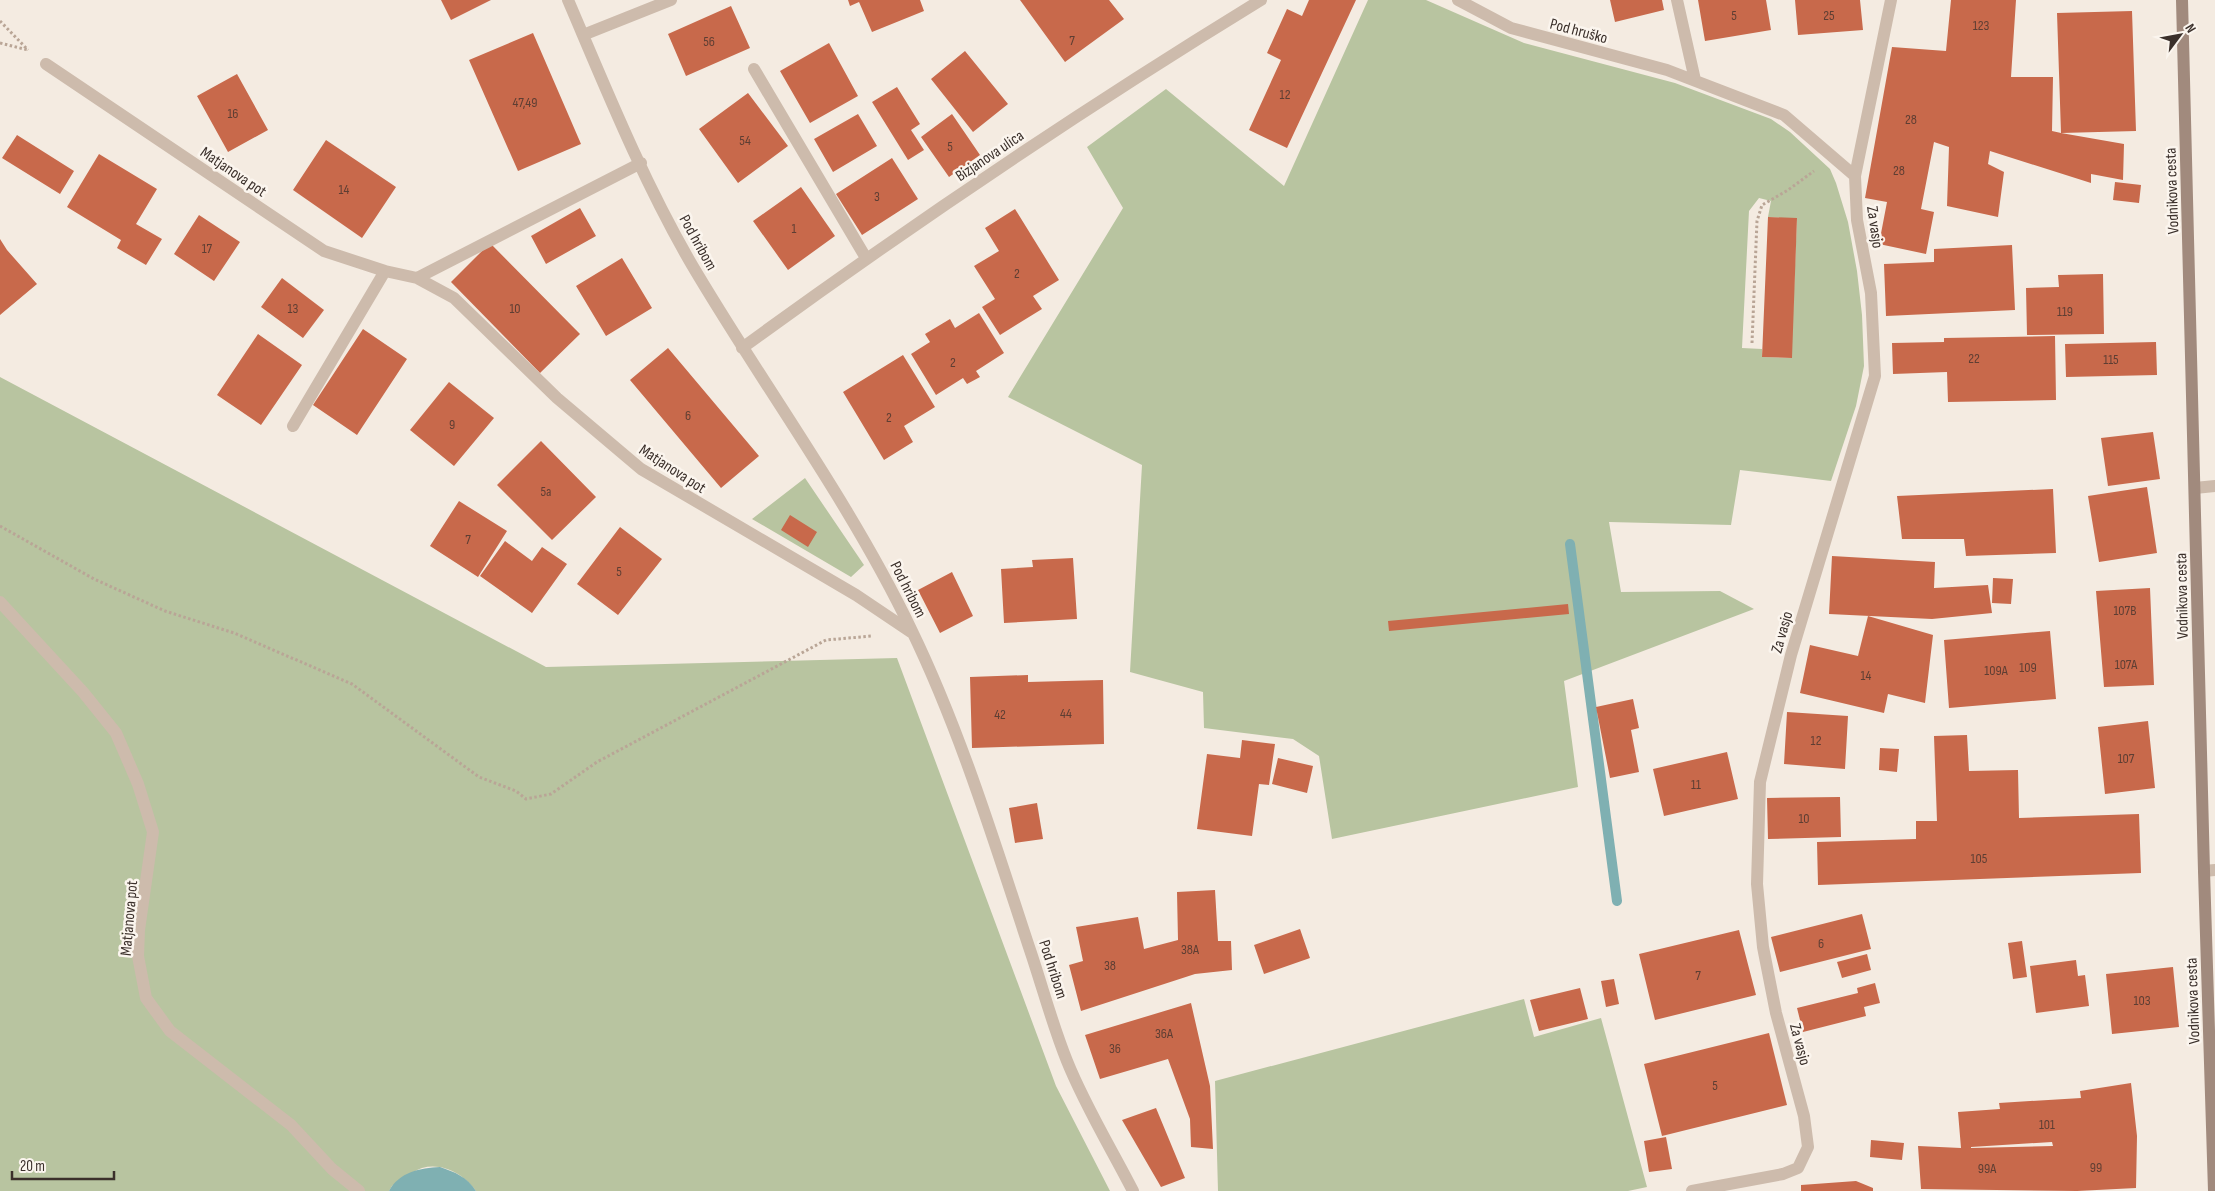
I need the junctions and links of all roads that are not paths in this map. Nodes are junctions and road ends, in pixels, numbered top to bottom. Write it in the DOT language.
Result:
graph roads {
  1 [pos="568,0"];
  2 [pos="671,0"];
  3 [pos="1261,0"];
  4 [pos="1458,0"];
  5 [pos="1677,0"];
  6 [pos="1890,0"];
  7 [pos="2182,0"];
  8 [pos="583,35"];
  9 [pos="46,64"];
  10 [pos="754,69"];
  11 [pos="1695,80"];
  12 [pos="641,163"];
  13 [pos="1855,176"];
  14 [pos="866,258"];
  15 [pos="385,271"];
  16 [pos="417,278"];
  17 [pos="742,348"];
  18 [pos="293,426"];
  19 [pos="2215,486"];
  20 [pos="2195,488"];
  21 [pos="0,602"];
  22 [pos="914,634"];
  23 [pos="2209,871"];
  24 [pos="359,1191"];
  25 [pos="1133,1191"];
  26 [pos="1692,1191"];
  27 [pos="2214,1191"];
  1 -- 8 [label="street, Pod hribom"];
  2 -- 8 [label="street"];
  3 -- 14 [label="street, Bizjanova ulica"];
  4 -- 11 [label="street, Pod hruško"];
  5 -- 11 [label="street"];
  6 -- 13 [label="street, Za vasjo"];
  7 -- 20 [label="street, Vodnikova cesta"];
  8 -- 12 [label="street, Pod hribom"];
  9 -- 15 [label="street, Matjanova pot"];
  10 -- 14 [label="street"];
  11 -- 13 [label="street, Pod hruško"];
  12 -- 16 [label="street"];
  12 -- 17 [label="street, Pod hribom"];
  13 -- 26 [label="street, Za vasjo"];
  14 -- 17 [label="street, Bizjanova ulica"];
  15 -- 16 [label="street, Matjanova pot"];
  15 -- 18 [label="street"];
  16 -- 22 [label="street, Matjanova pot"];
  17 -- 22 [label="street, Pod hribom"];
  19 -- 20 [label="street"];
  20 -- 23 [label="street, Vodnikova cesta"];
  21 -- 24 [label="street, Matjanova pot"];
  22 -- 25 [label="street, Pod hribom"];
  23 -- 27 [label="street, Vodnikova cesta"];
}
